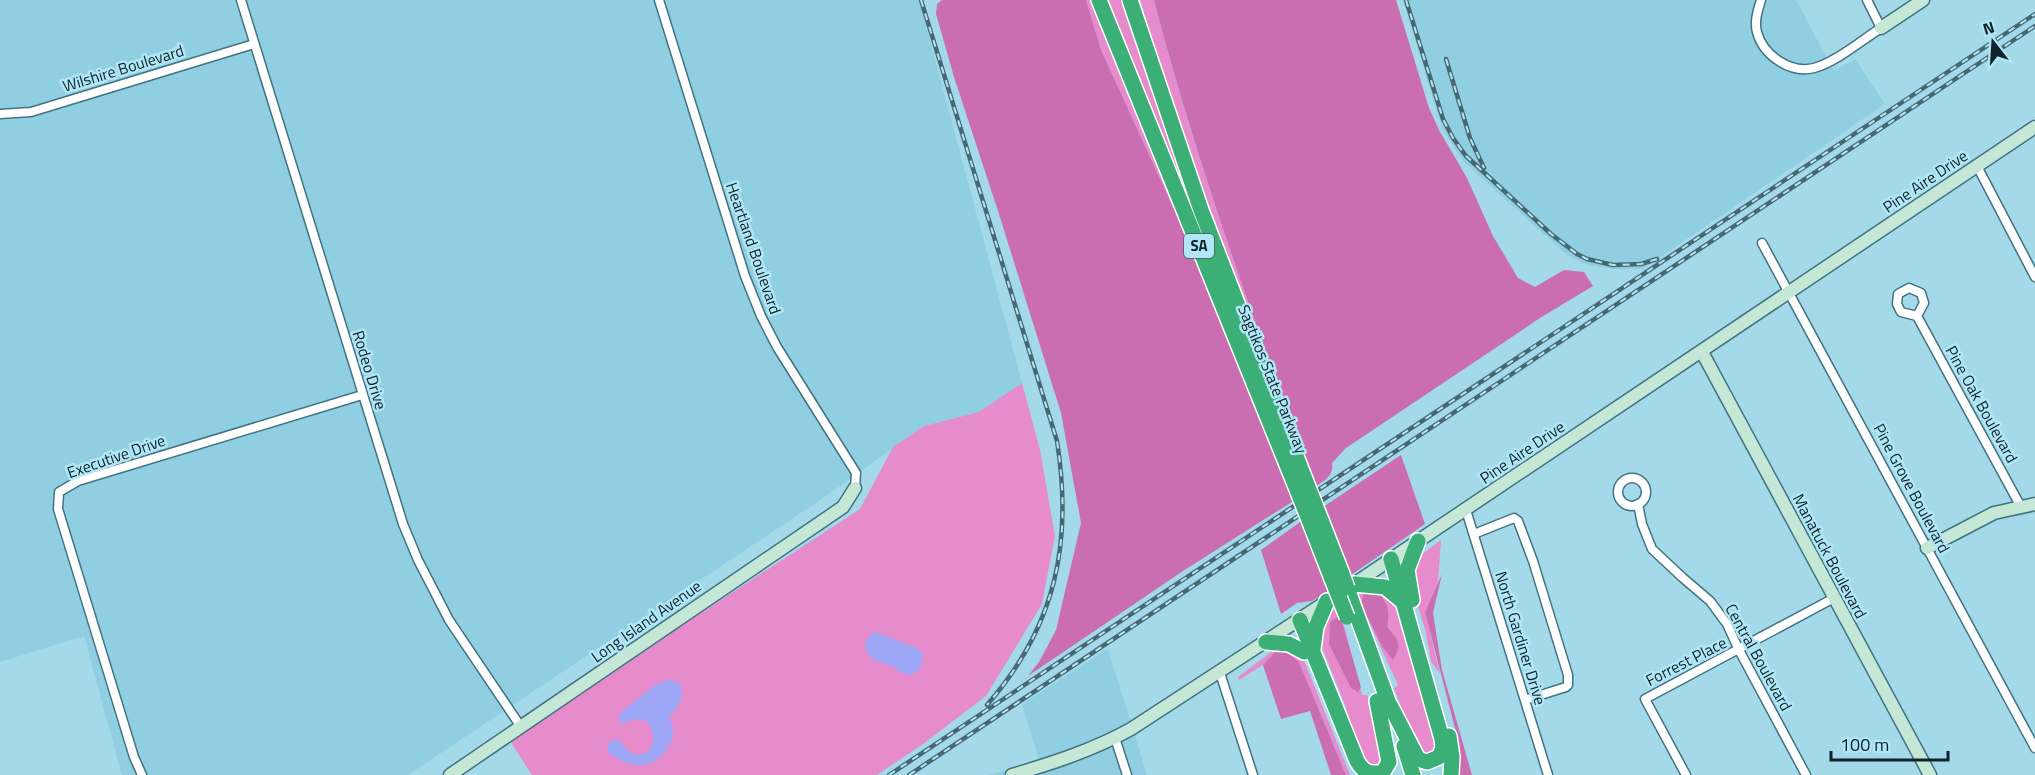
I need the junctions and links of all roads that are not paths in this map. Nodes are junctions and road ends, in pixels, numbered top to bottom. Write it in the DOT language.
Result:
graph roads {
  1 [pos="241,0"];
  2 [pos="659,0"];
  3 [pos="1100,0"];
  4 [pos="1130,0"];
  5 [pos="1761,0"];
  6 [pos="1867,0"];
  7 [pos="1923,0"];
  8 [pos="1881,28"];
  9 [pos="254,44"];
  10 [pos="0,114"];
  11 [pos="2035,127"];
  12 [pos="1977,166"];
  13 [pos="1762,243"];
  14 [pos="2035,277"];
  15 [pos="1789,293"];
  16 [pos="1917,316"];
  17 [pos="1702,352"];
  18 [pos="362,395"];
  19 [pos="855,488"];
  20 [pos="1303,490"];
  21 [pos="1638,504"];
  22 [pos="2035,504"];
  23 [pos="2021,507"];
  24 [pos="1466,510"];
  25 [pos="1474,534"];
  26 [pos="1419,541"];
  27 [pos="1927,548"];
  28 [pos="1394,558"];
  29 [pos="1343,579"];
  30 [pos="1834,598"];
  31 [pos="1327,602"];
  32 [pos="1408,604"];
  33 [pos="1297,622"];
  34 [pos="1266,642"];
  35 [pos="1739,651"];
  36 [pos="1309,652"];
  37 [pos="1220,673"];
  38 [pos="1525,700"];
  39 [pos="1384,703"];
  40 [pos="521,728"];
  41 [pos="1115,738"];
  42 [pos="2035,748"];
  43 [pos="1034,772"];
  44 [pos="142,775"];
  45 [pos="450,775"];
  46 [pos="1012,775"];
  47 [pos="1127,775"];
  48 [pos="1253,775"];
  49 [pos="1354,775"];
  50 [pos="1404,775"];
  51 [pos="1413,775"];
  52 [pos="1451,775"];
  53 [pos="1548,775"];
  54 [pos="1686,775"];
  55 [pos="1806,775"];
  56 [pos="1930,775"];
  1 -- 9 [label="street, Rodeo Drive"];
  2 -- 19 [label="street, Heartland Boulevard"];
  3 -- 20 [label="highway, Sagtikos State Parkway / SA"];
  4 -- 20 [label="highway, Sagtikos State Parkway / SA"];
  5 -- 8 [label="street"];
  6 -- 8 [label="street"];
  7 -- 8 [label="street"];
  9 -- 10 [label="street, Wilshire Boulevard"];
  9 -- 18 [label="street, Rodeo Drive"];
  11 -- 12 [label="street, Pine Aire Drive"];
  12 -- 14 [label="street"];
  12 -- 15 [label="street, Pine Aire Drive"];
  13 -- 15 [label="street, Pine Grove Boulevard"];
  15 -- 17 [label="street, Pine Aire Drive"];
  15 -- 27 [label="street, Pine Grove Boulevard"];
  16 -- 23 [label="street, Pine Oak Boulevard"];
  17 -- 24 [label="street, Pine Aire Drive"];
  17 -- 30 [label="street, Manatuck Boulevard"];
  18 -- 40 [label="street, Rodeo Drive"];
  18 -- 44 [label="street, Executive Drive"];
  19 -- 40 [label="street, Long Island Avenue"];
  20 -- 29 [label="highway, Sagtikos State Parkway / SA, bridge"];
  21 -- 35 [label="street, Central Boulevard"];
  22 -- 23 [label="street"];
  23 -- 27 [label="street"];
  24 -- 25 [label="street, North Gardiner Drive"];
  24 -- 26 [label="street, Pine Aire Drive"];
  25 -- 38 [label="street, North Gardiner Drive"];
  25 -- 38 [label="street"];
  26 -- 28 [label="street, Pine Aire Drive"];
  26 -- 32 [label="highway"];
  27 -- 42 [label="street, Pine Grove Boulevard"];
  28 -- 29 [label="street, Pine Aire Drive"];
  28 -- 32 [label="highway"];
  29 -- 31 [label="street, Pine Aire Drive"];
  29 -- 32 [label="highway"];
  29 -- 39 [label="highway, Sagtikos State Parkway / SA, bridge"];
  30 -- 35 [label="street, Forrest Place"];
  30 -- 56 [label="street, Manatuck Boulevard"];
  31 -- 33 [label="street, Pine Aire Drive"];
  31 -- 36 [label="highway"];
  32 -- 39 [label="highway"];
  32 -- 52 [label="highway"];
  33 -- 34 [label="street, Pine Aire Drive"];
  33 -- 36 [label="highway"];
  34 -- 36 [label="highway"];
  34 -- 37 [label="street, Pine Aire Drive"];
  35 -- 54 [label="street, Forrest Place"];
  35 -- 55 [label="street, Central Boulevard"];
  36 -- 39 [label="highway"];
  36 -- 49 [label="highway"];
  37 -- 41 [label="street, Pine Aire Drive"];
  37 -- 48 [label="street"];
  38 -- 53 [label="street, North Gardiner Drive"];
  39 -- 50 [label="highway, Sagtikos State Parkway / SA"];
  39 -- 51 [label="highway, Sagtikos State Parkway / SA"];
  40 -- 45 [label="street, Long Island Avenue"];
  41 -- 43 [label="street, Pine Aire Drive"];
  41 -- 47 [label="street"];
  43 -- 46 [label="street, Pine Aire Drive"];
}
